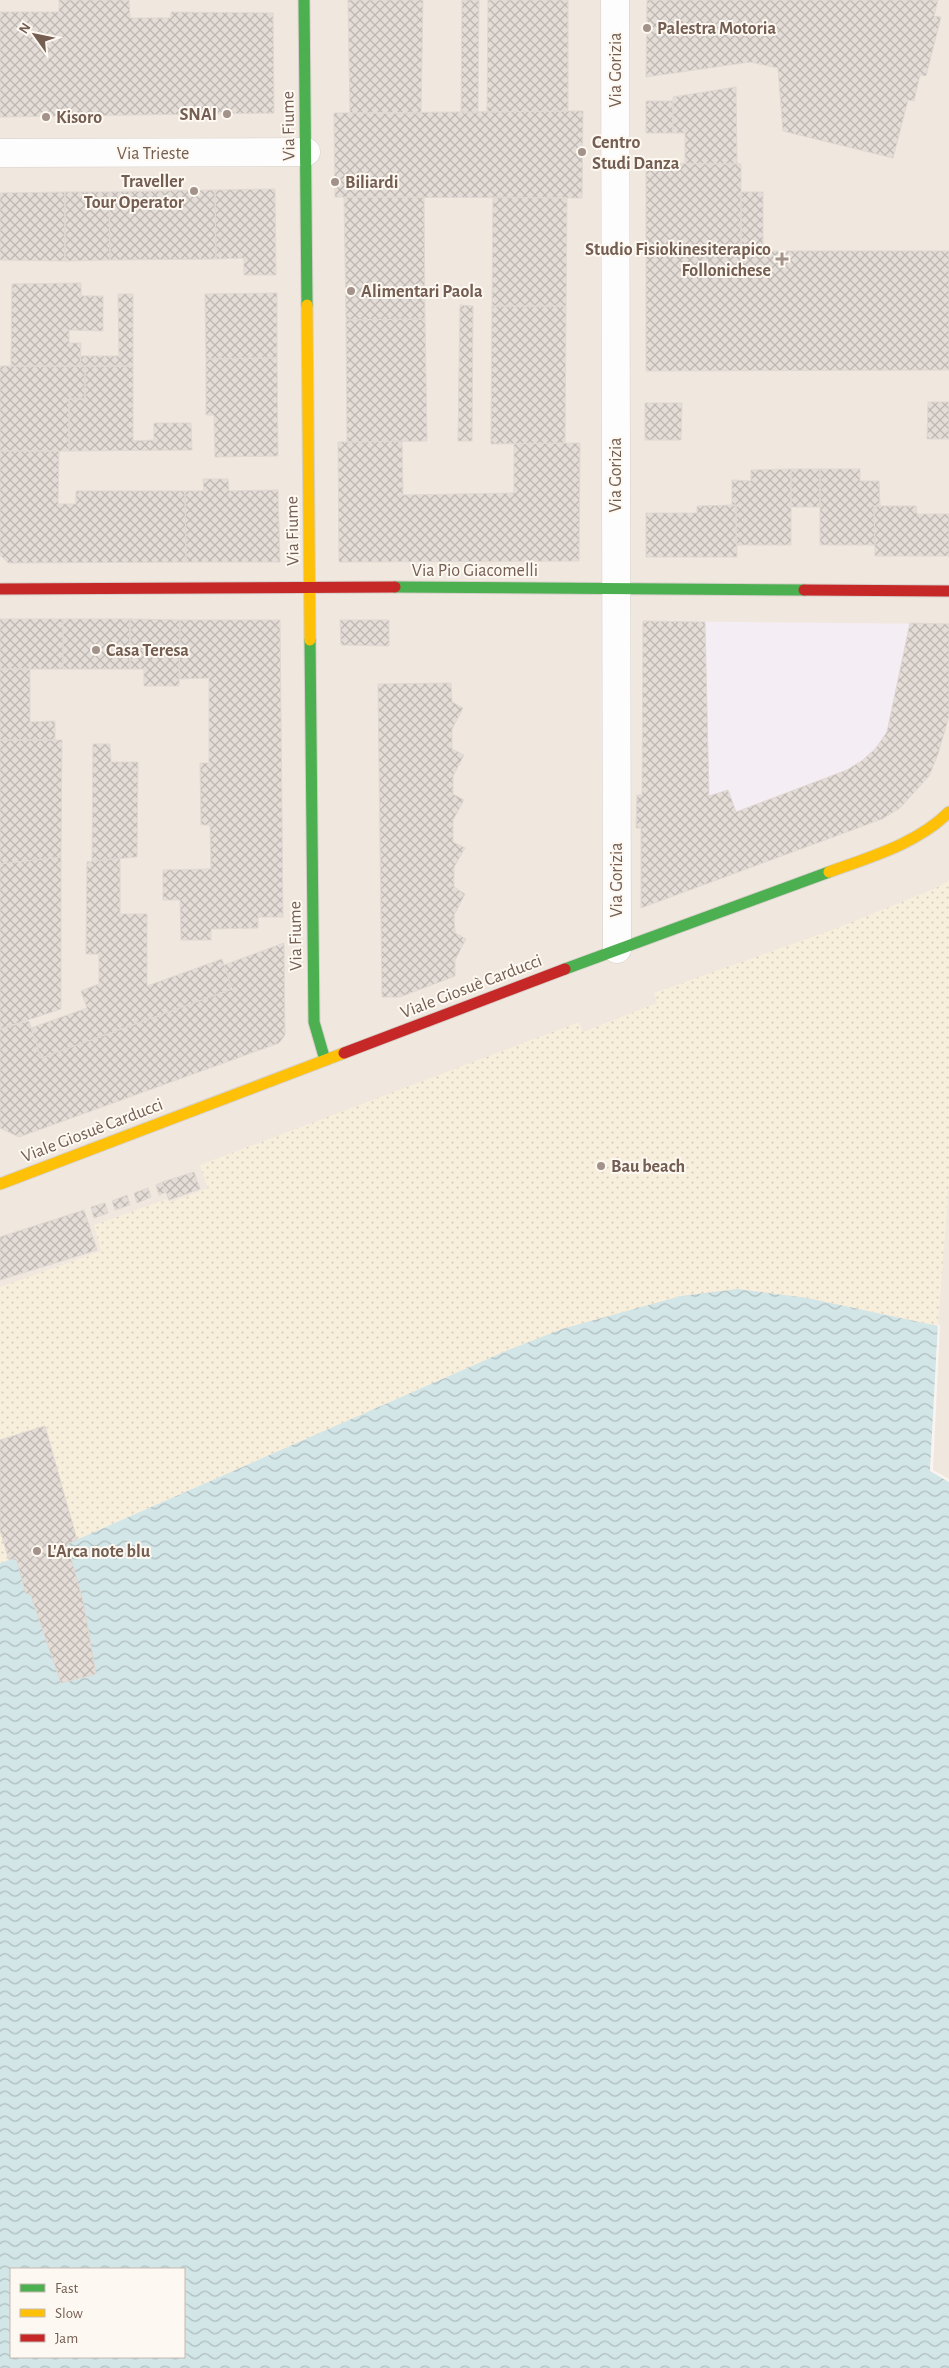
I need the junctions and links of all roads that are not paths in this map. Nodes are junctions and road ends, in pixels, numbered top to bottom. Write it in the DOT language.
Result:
graph roads {
  1 [pos="304,0"];
  2 [pos="615,0"];
  3 [pos="306,152"];
  4 [pos="0,153"];
  5 [pos="310,588"];
  6 [pos="615,588"];
  7 [pos="0,589"];
  8 [pos="949,591"];
  9 [pos="949,812"];
  10 [pos="617,949"];
  11 [pos="324,1060"];
  12 [pos="0,1184"];
  1 -- 3 [label="street, Via Fiume"];
  2 -- 6 [label="street, Via Gorizia"];
  3 -- 4 [label="street, Via Trieste"];
  3 -- 5 [label="street, Via Fiume"];
  5 -- 6 [label="street, Via Pio Giacomelli"];
  5 -- 7 [label="street, Via Pio Giacomelli"];
  5 -- 11 [label="street, Via Fiume"];
  6 -- 8 [label="street, Via Pio Giacomelli"];
  6 -- 10 [label="street, Via Gorizia"];
  9 -- 10 [label="street, Viale Giosuè Carducci"];
  10 -- 11 [label="street, Viale Giosuè Carducci"];
  11 -- 12 [label="street, Viale Giosuè Carducci"];
}
